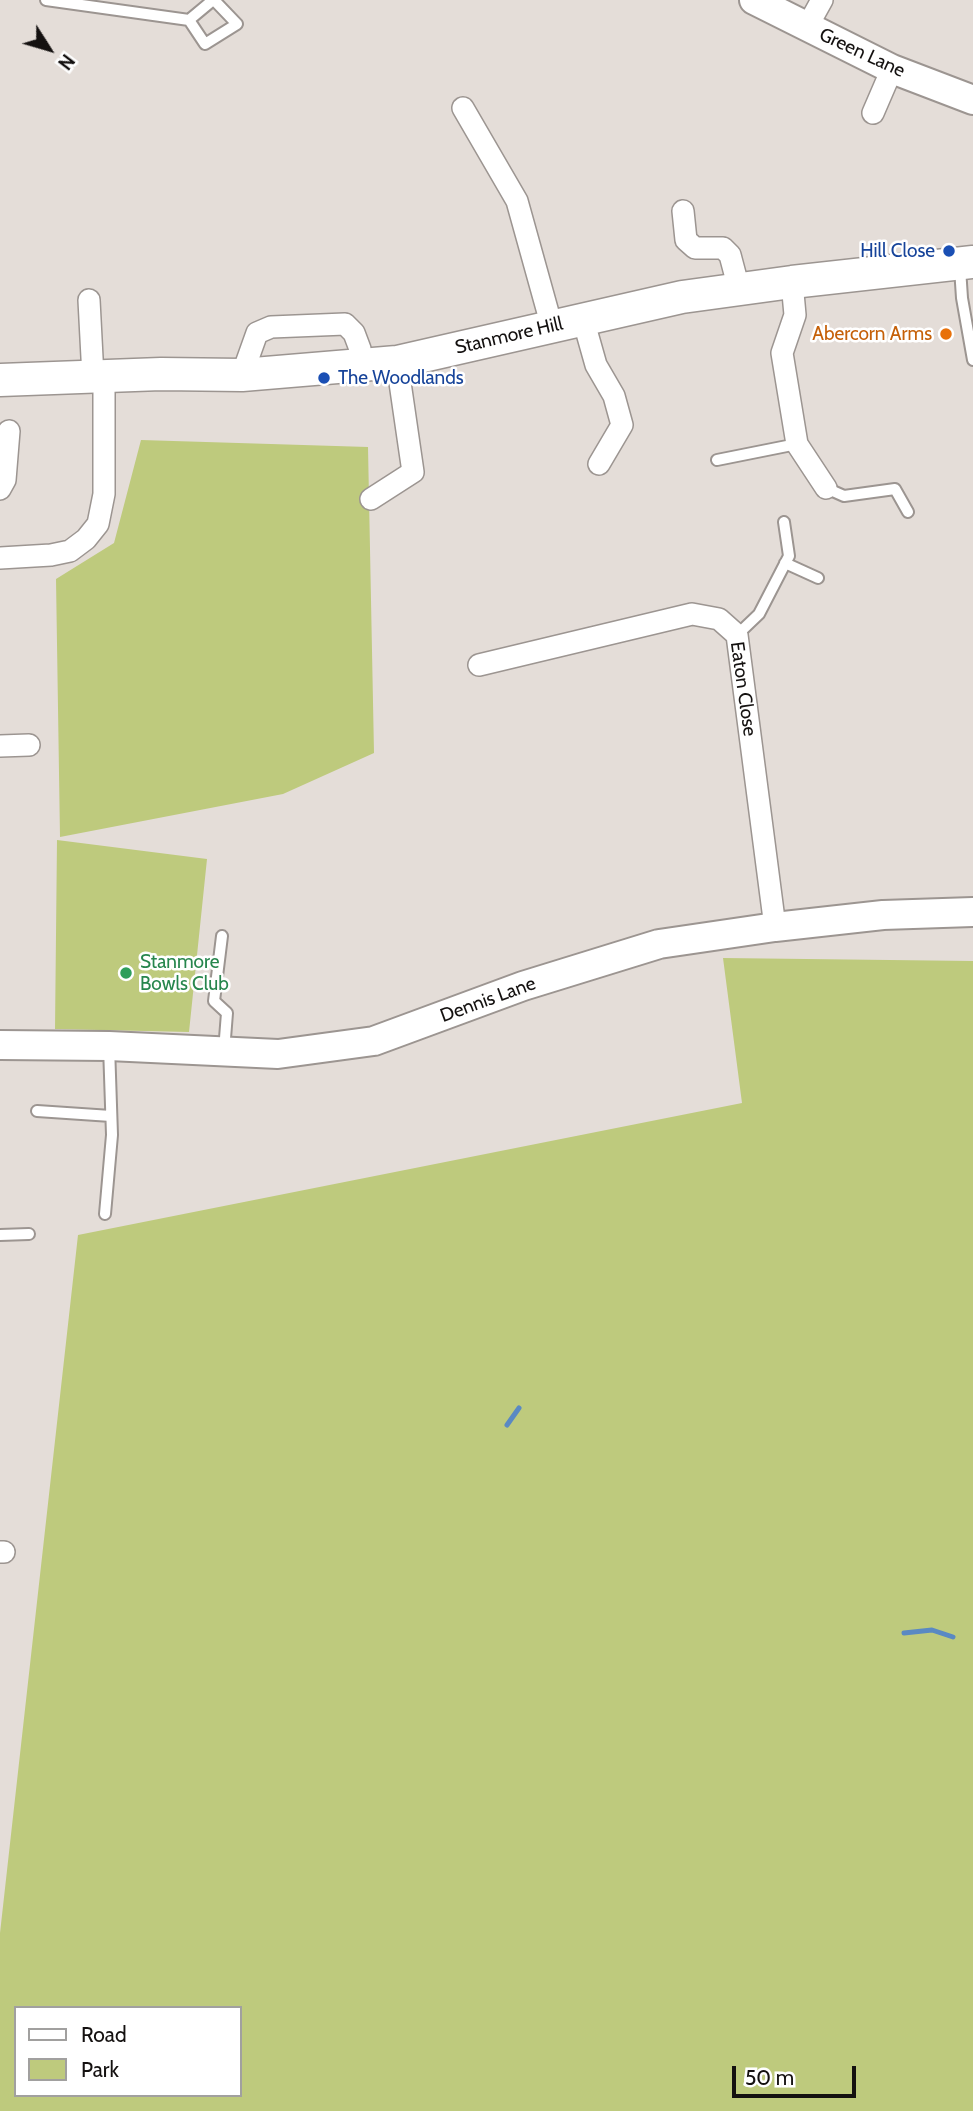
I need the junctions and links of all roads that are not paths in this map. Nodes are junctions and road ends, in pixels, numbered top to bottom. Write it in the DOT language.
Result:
graph roads {
  1 [pos="46,0"];
  2 [pos="213,0"];
  3 [pos="754,0"];
  4 [pos="822,0"];
  5 [pos="189,20"];
  6 [pos="807,27"];
  7 [pos="892,69"];
  8 [pos="973,100"];
  9 [pos="463,108"];
  10 [pos="873,113"];
  11 [pos="683,211"];
  12 [pos="966,264"];
  13 [pos="792,282"];
  14 [pos="739,289"];
  15 [pos="89,300"];
  16 [pos="583,319"];
  17 [pos="552,327"];
  18 [pos="973,360"];
  19 [pos="397,362"];
  20 [pos="358,366"];
  21 [pos="242,374"];
  22 [pos="99,377"];
  23 [pos="0,380"];
  24 [pos="9,431"];
  25 [pos="797,444"];
  26 [pos="717,460"];
  27 [pos="599,464"];
  28 [pos="826,488"];
  29 [pos="0,489"];
  30 [pos="372,499"];
  31 [pos="908,512"];
  32 [pos="784,522"];
  33 [pos="0,558"];
  34 [pos="785,563"];
  35 [pos="818,578"];
  36 [pos="737,635"];
  37 [pos="479,665"];
  38 [pos="29,745"];
  39 [pos="0,746"];
  40 [pos="973,912"];
  41 [pos="775,927"];
  42 [pos="222,936"];
  43 [pos="0,1045"];
  44 [pos="109,1046"];
  45 [pos="224,1051"];
  46 [pos="37,1111"];
  47 [pos="111,1116"];
  48 [pos="105,1214"];
  49 [pos="29,1234"];
  50 [pos="0,1235"];
  1 -- 5 [label="lane"];
  2 -- 5 [label="lane"];
  2 -- 5 [label="lane"];
  3 -- 6 [label="street, Green Lane"];
  4 -- 6 [label="street"];
  6 -- 7 [label="street, Green Lane"];
  7 -- 8 [label="street, Green Lane"];
  7 -- 10 [label="street"];
  9 -- 17 [label="street"];
  11 -- 14 [label="street"];
  12 -- 13 [label="main road, Stanmore Hill"];
  12 -- 18 [label="lane"];
  13 -- 14 [label="main road, Stanmore Hill"];
  13 -- 25 [label="street"];
  14 -- 16 [label="main road, Stanmore Hill"];
  15 -- 22 [label="street"];
  16 -- 17 [label="main road, Stanmore Hill"];
  16 -- 27 [label="street"];
  17 -- 19 [label="main road, Stanmore Hill"];
  19 -- 20 [label="main road, Stanmore Hill"];
  19 -- 30 [label="street"];
  20 -- 21 [label="main road, Stanmore Hill"];
  20 -- 21 [label="street"];
  21 -- 22 [label="main road, Stanmore Hill"];
  22 -- 23 [label="main road, Stanmore Hill"];
  22 -- 33 [label="street"];
  24 -- 29 [label="street"];
  25 -- 26 [label="lane"];
  25 -- 28 [label="street"];
  28 -- 31 [label="lane"];
  32 -- 34 [label="lane"];
  34 -- 35 [label="lane"];
  34 -- 36 [label="lane"];
  36 -- 37 [label="street, Eaton Close"];
  36 -- 41 [label="street, Eaton Close"];
  38 -- 39 [label="street"];
  40 -- 41 [label="street, Dennis Lane"];
  41 -- 45 [label="street, Dennis Lane"];
  42 -- 45 [label="lane"];
  43 -- 44 [label="street, Dennis Lane"];
  44 -- 45 [label="street, Dennis Lane"];
  44 -- 47 [label="lane"];
  46 -- 47 [label="lane"];
  47 -- 48 [label="lane"];
  49 -- 50 [label="lane"];
}
